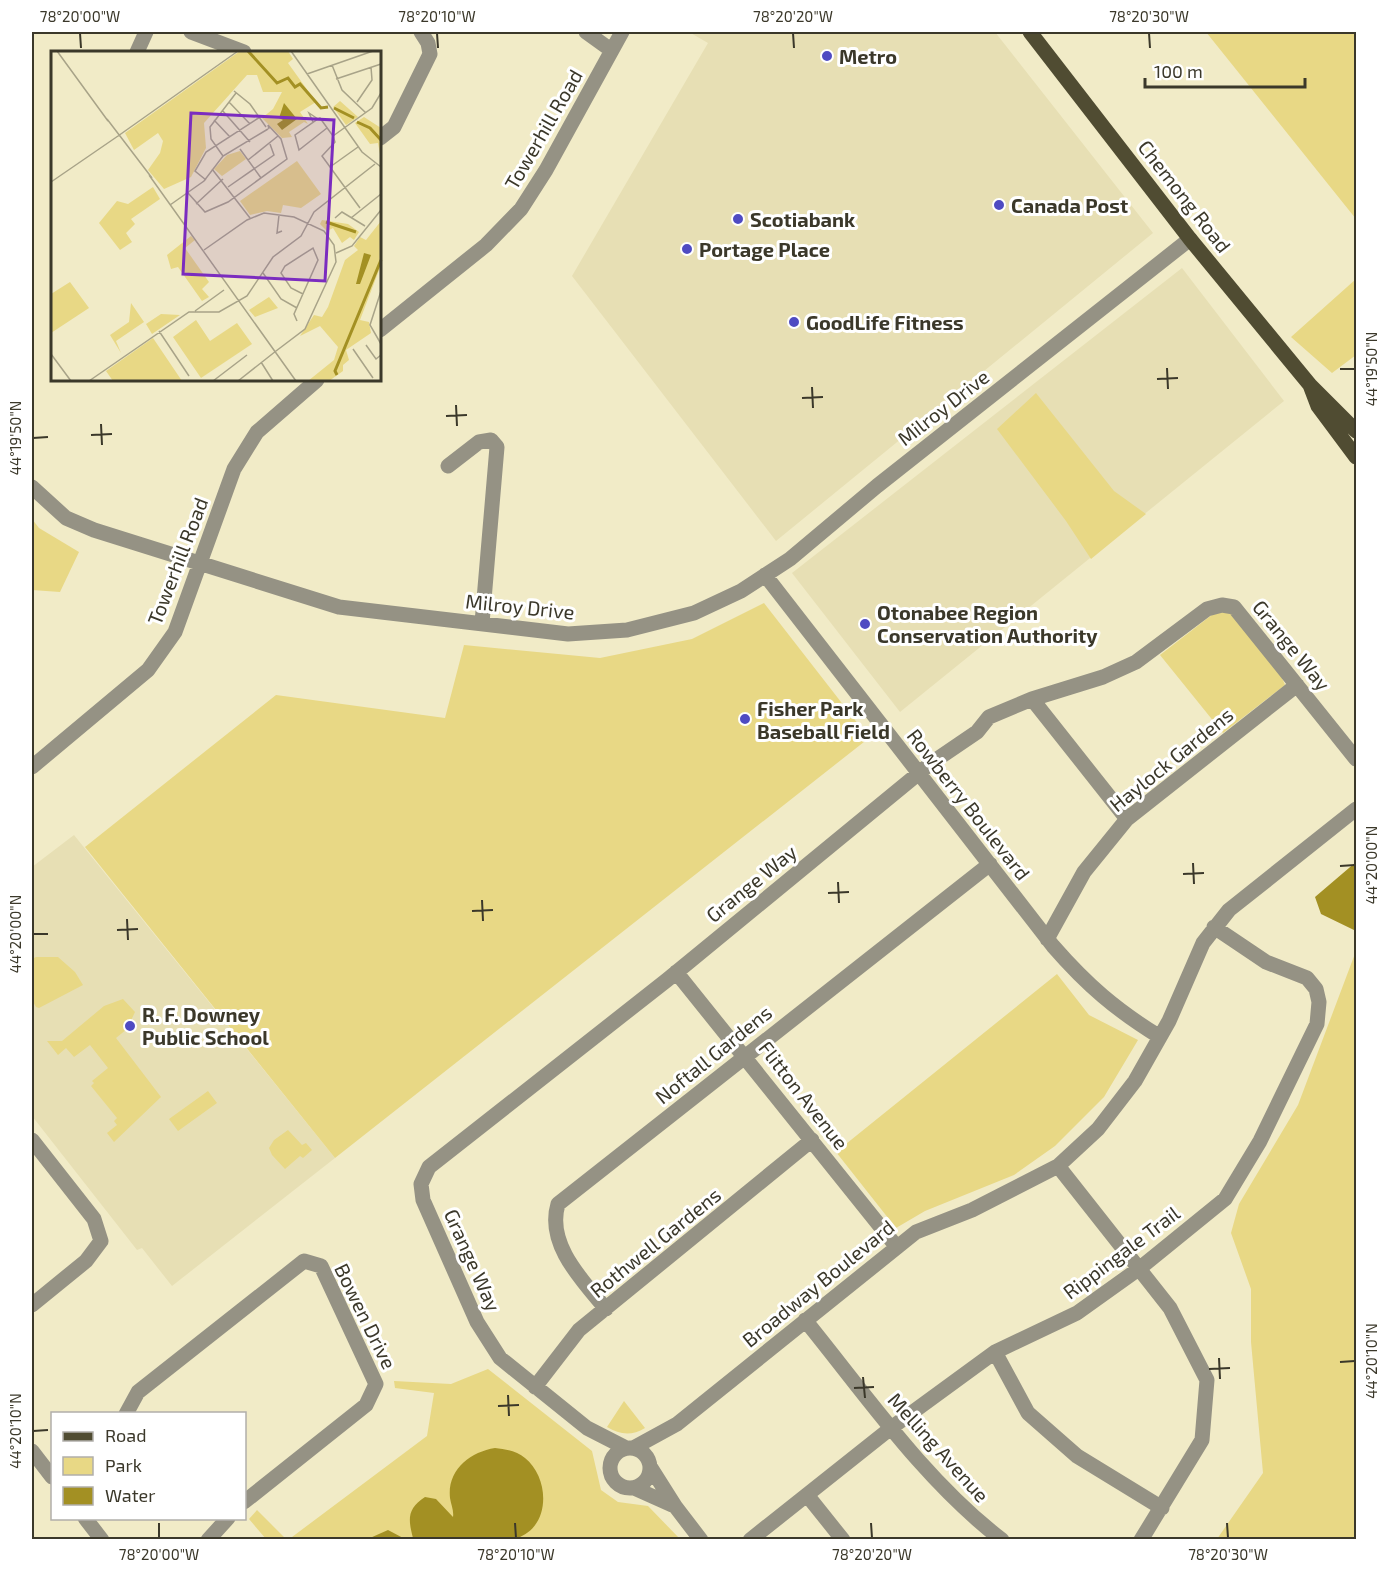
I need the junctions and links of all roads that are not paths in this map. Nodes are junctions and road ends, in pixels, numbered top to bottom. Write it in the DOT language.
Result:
graph roads {
  1 [pos="146,32"];
  2 [pos="191,32"];
  3 [pos="421,32"];
  4 [pos="586,32"];
  5 [pos="621,32"];
  6 [pos="1030,32"];
  7 [pos="611,50"];
  8 [pos="137,51"];
  9 [pos="241,51"];
  10 [pos="381,137"];
  11 [pos="1190,239"];
  12 [pos="381,325"];
  13 [pos="316,381"];
  14 [pos="1310,384"];
  15 [pos="1356,431"];
  16 [pos="1356,457"];
  17 [pos="448,466"];
  18 [pos="32,487"];
  19 [pos="201,565"];
  20 [pos="765,575"];
  21 [pos="482,623"];
  22 [pos="1297,685"];
  23 [pos="1032,699"];
  24 [pos="1356,759"];
  25 [pos="32,767"];
  26 [pos="920,774"];
  27 [pos="1356,809"];
  28 [pos="1127,819"];
  29 [pos="990,864"];
  30 [pos="1214,927"];
  31 [pos="1047,939"];
  32 [pos="676,972"];
  33 [pos="1160,1037"];
  34 [pos="745,1055"];
  35 [pos="32,1140"];
  36 [pos="813,1140"];
  37 [pos="1058,1167"];
  38 [pos="896,1246"];
  39 [pos="1140,1268"];
  40 [pos="32,1305"];
  41 [pos="606,1309"];
  42 [pos="805,1320"];
  43 [pos="995,1352"];
  44 [pos="535,1387"];
  45 [pos="127,1412"];
  46 [pos="677,1424"];
  47 [pos="891,1428"];
  48 [pos="593,1431"];
  49 [pos="631,1448"];
  50 [pos="32,1451"];
  51 [pos="650,1464"];
  52 [pos="609,1466"];
  53 [pos="51,1476"];
  54 [pos="634,1488"];
  55 [pos="807,1495"];
  56 [pos="246,1500"];
  57 [pos="675,1506"];
  58 [pos="1162,1508"];
  59 [pos="87,1520"];
  60 [pos="226,1520"];
  61 [pos="102,1539"];
  62 [pos="208,1539"];
  63 [pos="701,1539"];
  64 [pos="750,1539"];
  65 [pos="843,1539"];
  66 [pos="1002,1539"];
  67 [pos="1141,1539"];
  1 -- 8 [label="street"];
  2 -- 9 [label="street"];
  3 -- 10 [label="street"];
  4 -- 7 [label="street"];
  5 -- 7 [label="street, Towerhill Road"];
  6 -- 11 [label="main road, Chemong Road"];
  7 -- 12 [label="street, Towerhill Road"];
  11 -- 14 [label="main road, Chemong Road"];
  11 -- 20 [label="street, Milroy Drive"];
  13 -- 19 [label="street, Towerhill Road"];
  14 -- 15 [label="main road, Chemong Road"];
  14 -- 16 [label="main road, Chemong Road"];
  17 -- 21 [label="street"];
  18 -- 19 [label="street, Milroy Drive"];
  19 -- 21 [label="street, Milroy Drive"];
  19 -- 25 [label="street, Towerhill Road"];
  20 -- 21 [label="street, Milroy Drive"];
  20 -- 26 [label="street, Rowberry Boulevard"];
  22 -- 23 [label="street, Grange Way"];
  22 -- 24 [label="street, Grange Way"];
  22 -- 28 [label="street, Haylock Gardens"];
  23 -- 26 [label="street, Grange Way"];
  23 -- 28 [label="street"];
  26 -- 29 [label="street, Rowberry Boulevard"];
  26 -- 32 [label="street, Grange Way"];
  27 -- 30 [label="street, Broadway Boulevard"];
  28 -- 31 [label="street, Haylock Gardens"];
  29 -- 31 [label="street, Rowberry Boulevard"];
  29 -- 34 [label="street, Noftall Gardens"];
  30 -- 33 [label="street, Broadway Boulevard"];
  30 -- 39 [label="street, Rippingale Trail"];
  31 -- 33 [label="street, Rowberry Boulevard"];
  32 -- 34 [label="street, Flitton Avenue"];
  32 -- 44 [label="street, Grange Way"];
  33 -- 37 [label="street, Broadway Boulevard"];
  34 -- 36 [label="street, Flitton Avenue"];
  34 -- 41 [label="street, Noftall Gardens"];
  35 -- 40 [label="street"];
  36 -- 38 [label="street, Flitton Avenue"];
  36 -- 41 [label="street, Rothwell Gardens"];
  37 -- 38 [label="street, Broadway Boulevard"];
  37 -- 39 [label="street"];
  38 -- 42 [label="street, Broadway Boulevard"];
  39 -- 43 [label="street, Rippingale Trail"];
  39 -- 58 [label="street"];
  41 -- 44 [label="street, Rothwell Gardens"];
  42 -- 46 [label="street, Broadway Boulevard"];
  42 -- 47 [label="street, Melling Avenue"];
  43 -- 47 [label="street, Rippingale Trail"];
  43 -- 58 [label="street"];
  44 -- 48 [label="street, Grange Way"];
  45 -- 56 [label="street, Bowen Drive"];
  46 -- 49 [label="street, Broadway Boulevard"];
  46 -- 51 [label="street, Broadway Boulevard"];
  47 -- 55 [label="street, Rippingale Trail"];
  47 -- 66 [label="street, Melling Avenue"];
  48 -- 49 [label="street, Grange Way"];
  48 -- 52 [label="street, Grange Way"];
  49 -- 51 [label="street"];
  49 -- 52 [label="street"];
  50 -- 53 [label="street"];
  51 -- 54 [label="street"];
  51 -- 57 [label="street"];
  52 -- 54 [label="street"];
  54 -- 57 [label="street"];
  55 -- 64 [label="street, Rippingale Trail"];
  55 -- 65 [label="street"];
  57 -- 63 [label="street"];
  58 -- 67 [label="street"];
  59 -- 61 [label="street"];
  60 -- 62 [label="street"];
}
